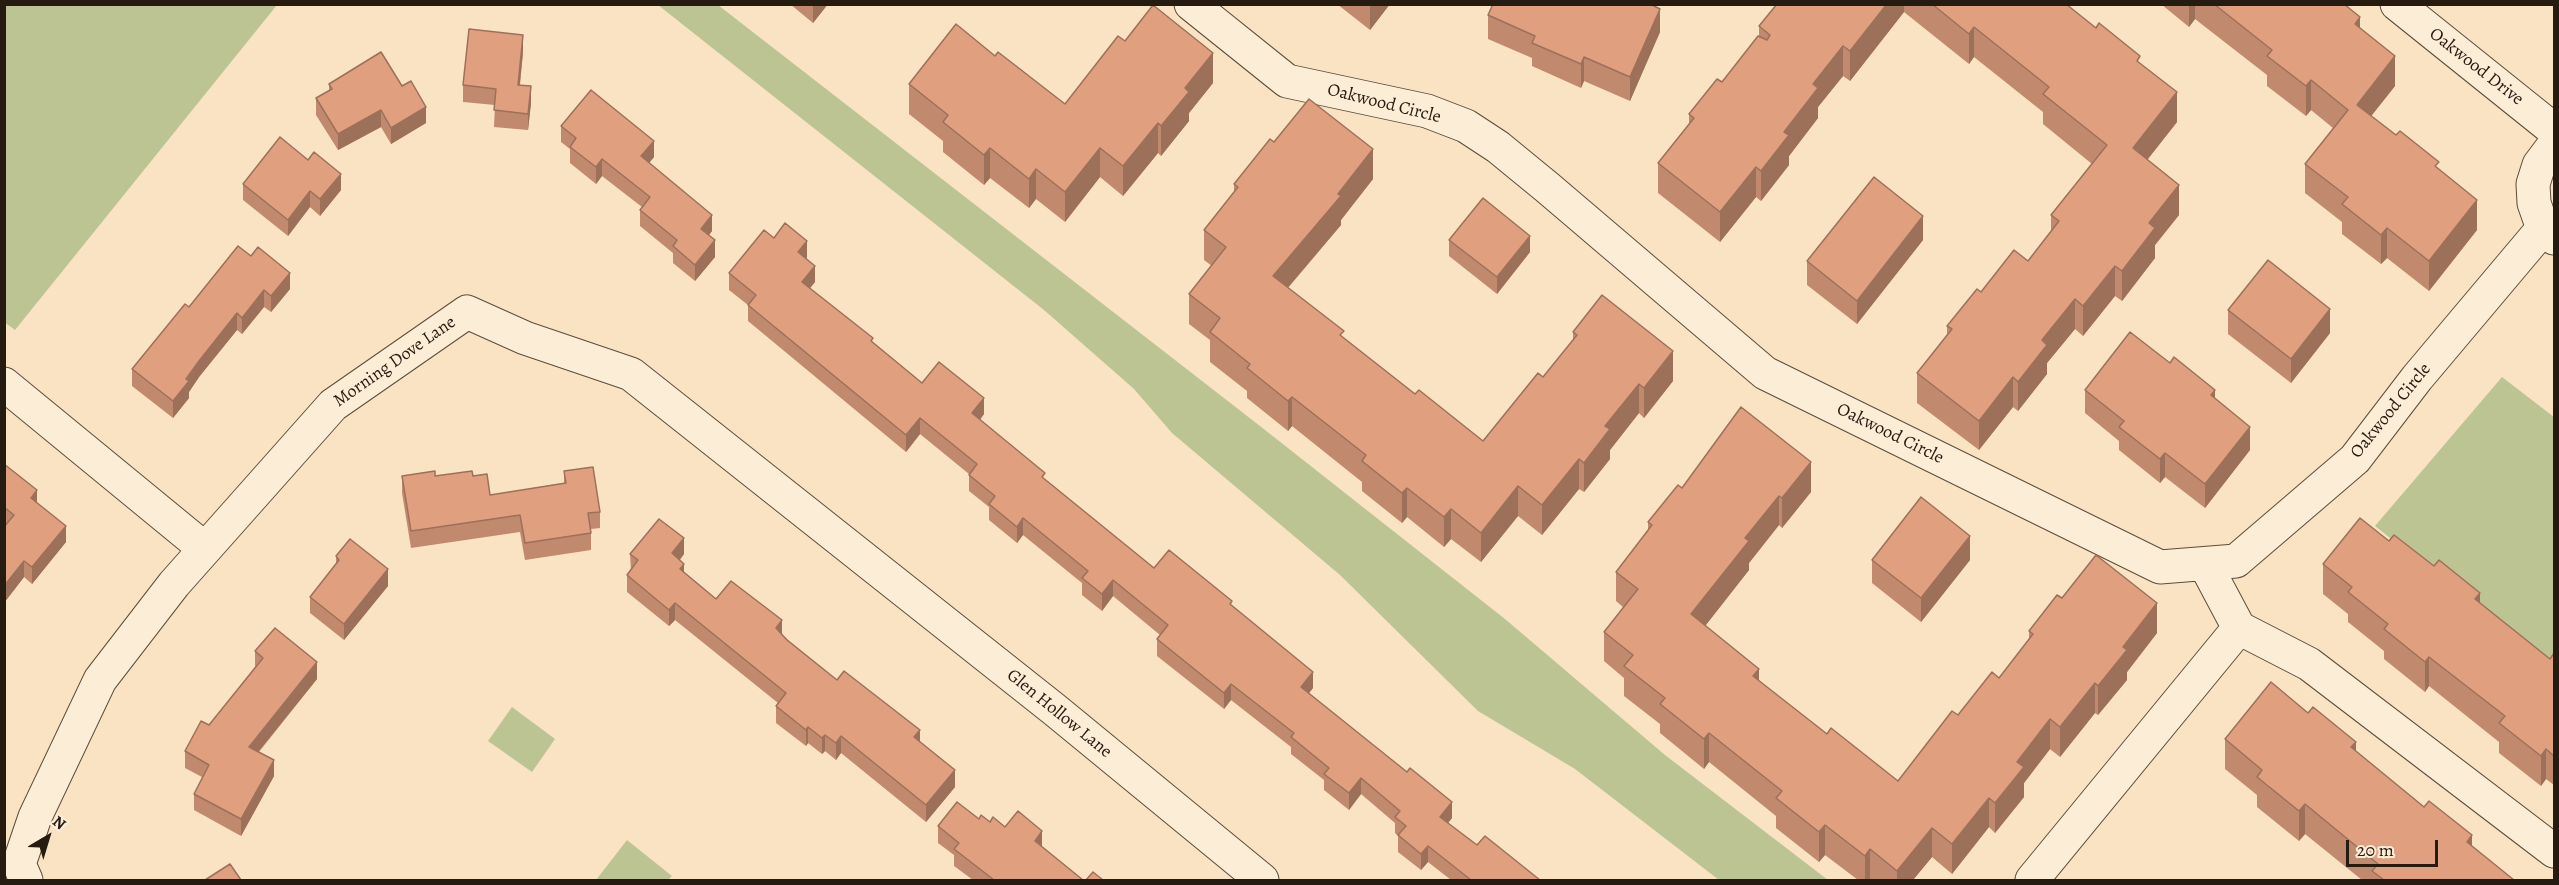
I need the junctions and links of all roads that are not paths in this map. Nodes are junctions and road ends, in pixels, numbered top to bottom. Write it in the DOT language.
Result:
graph roads {
  1 [pos="1191,4"];
  2 [pos="2397,4"];
  3 [pos="2554,130"];
  4 [pos="2554,145"];
  5 [pos="2550,232"];
  6 [pos="4,384"];
  7 [pos="205,549"];
  8 [pos="853,550"];
  9 [pos="2205,564"];
  10 [pos="2239,628"];
  11 [pos="2554,851"];
  12 [pos="26,880"];
  13 [pos="1262,880"];
  14 [pos="2032,880"];
  1 -- 9 [label="street, Oakwood Circle"];
  2 -- 3 [label="street, Oakwood Drive"];
  4 -- 5 [label="street, Oakwood Circle"];
  5 -- 9 [label="street, Oakwood Circle"];
  6 -- 7 [label="street"];
  7 -- 8 [label="street, Morning Dove Lane"];
  7 -- 12 [label="street, Morning Dove Lane"];
  8 -- 13 [label="street, Glen Hollow Lane"];
  9 -- 10 [label="street"];
  10 -- 11 [label="street"];
  10 -- 14 [label="street"];
}
